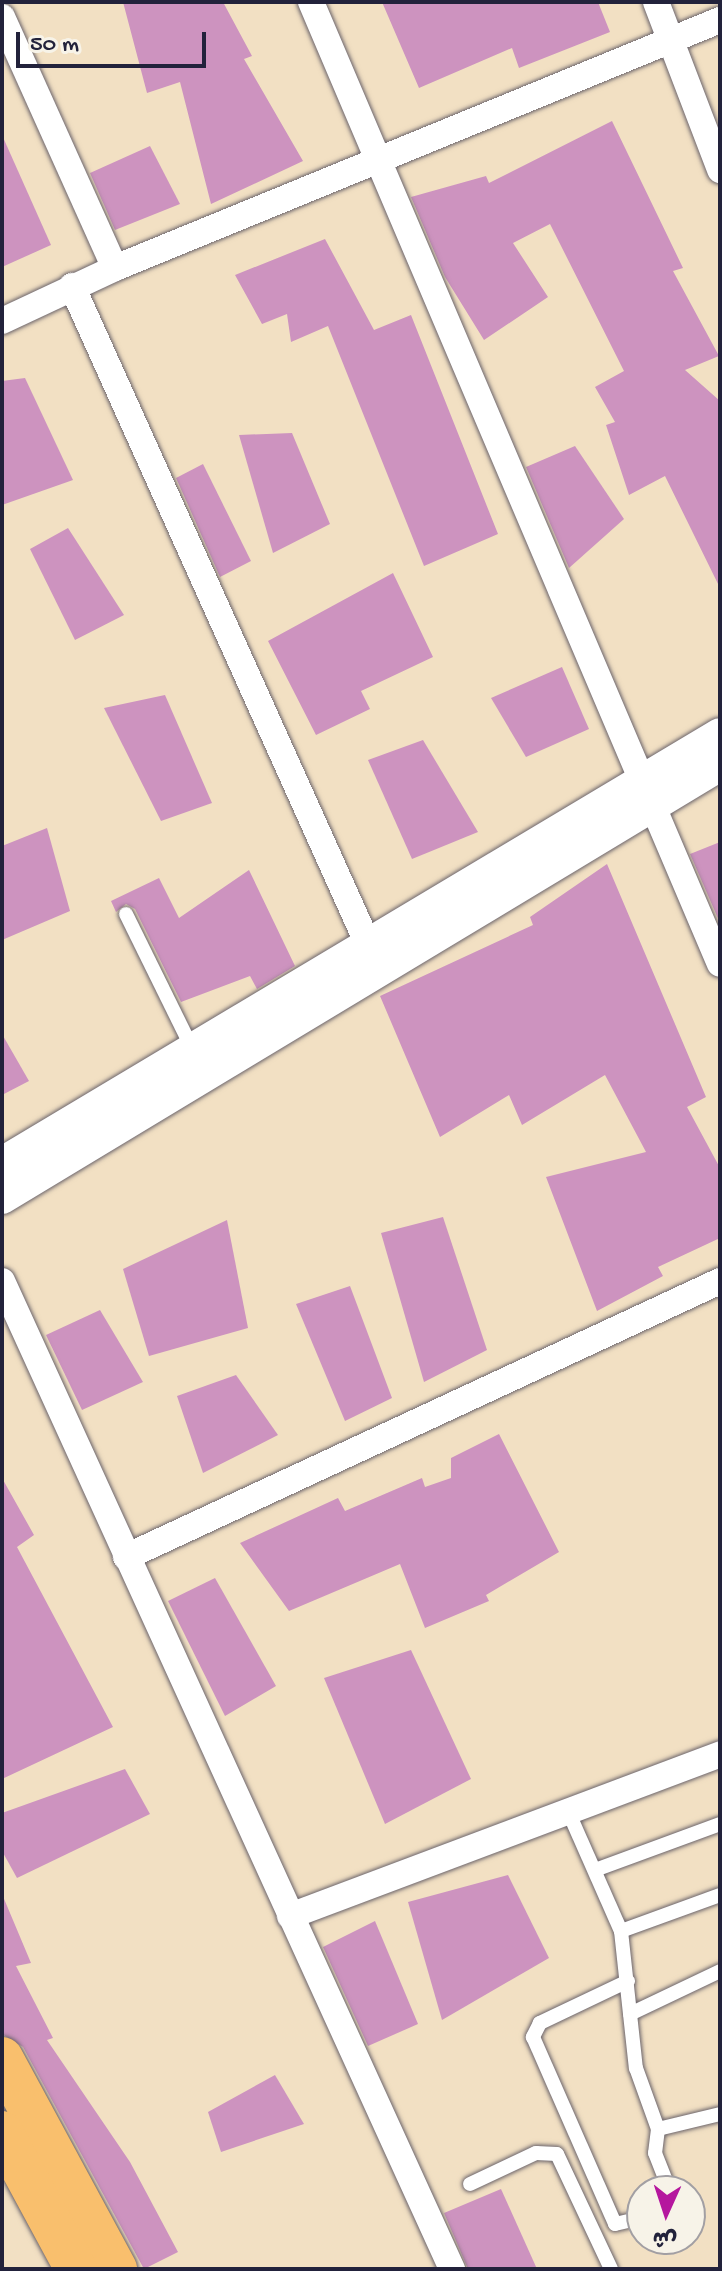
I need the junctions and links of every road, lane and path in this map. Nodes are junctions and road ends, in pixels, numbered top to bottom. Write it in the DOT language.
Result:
graph roads {
  1 [pos="311,2"];
  2 [pos="656,2"];
  3 [pos="2,17"];
  4 [pos="720,20"];
  5 [pos="670,39"];
  6 [pos="376,161"];
  7 [pos="720,170"];
  8 [pos="115,268"];
  9 [pos="72,286"];
  10 [pos="2,321"];
  11 [pos="720,734"];
  12 [pos="720,765"];
  13 [pos="650,791"];
  14 [pos="126,914"];
  15 [pos="373,957"];
  16 [pos="720,964"];
  17 [pos="193,1050"];
  18 [pos="2,1163"];
  19 [pos="2,1198"];
  20 [pos="2,1281"];
  21 [pos="720,1281"];
  22 [pos="126,1557"];
  23 [pos="720,1754"];
  24 [pos="568,1811"];
  25 [pos="720,1824"];
  26 [pos="595,1870"];
  27 [pos="720,1895"];
  28 [pos="290,1916"];
  29 [pos="621,1931"];
  30 [pos="720,1971"];
  31 [pos="628,1981"];
  32 [pos="630,2014"];
  33 [pos="2,2058"];
  34 [pos="716,2116"];
  35 [pos="658,2129"];
  36 [pos="2,2132"];
  37 [pos="720,2133"];
  38 [pos="664,2175"];
  39 [pos="470,2184"];
  40 [pos="626,2224"];
  41 [pos="76,2269"];
  42 [pos="116,2269"];
  43 [pos="452,2269"];
  44 [pos="611,2269"];
  1 -- 6 [label="street"];
  2 -- 5 [label="street"];
  3 -- 8 [label="street"];
  4 -- 5 [label="street"];
  5 -- 6 [label="street"];
  5 -- 7 [label="street"];
  6 -- 8 [label="street"];
  6 -- 13 [label="street"];
  8 -- 9 [label="street"];
  9 -- 10 [label="street"];
  9 -- 15 [label="street"];
  11 -- 13 [label="street"];
  12 -- 13 [label="street"];
  13 -- 15 [label="street"];
  13 -- 16 [label="street"];
  14 -- 17 [label="lane"];
  15 -- 17 [label="street"];
  15 -- 19 [label="street"];
  17 -- 18 [label="street"];
  20 -- 22 [label="street"];
  21 -- 22 [label="street"];
  22 -- 28 [label="street"];
  23 -- 24 [label="street"];
  24 -- 26 [label="lane"];
  24 -- 28 [label="street"];
  25 -- 26 [label="lane"];
  26 -- 29 [label="lane"];
  27 -- 29 [label="lane"];
  28 -- 43 [label="street"];
  29 -- 31 [label="lane"];
  30 -- 32 [label="lane"];
  31 -- 32 [label="lane"];
  31 -- 40 [label="lane"];
  32 -- 35 [label="lane"];
  33 -- 42 [label="main road"];
  34 -- 35 [label="lane"];
  34 -- 37 [label="lane"];
  35 -- 38 [label="lane"];
  36 -- 41 [label="main road"];
  39 -- 44 [label="lane"];
}
